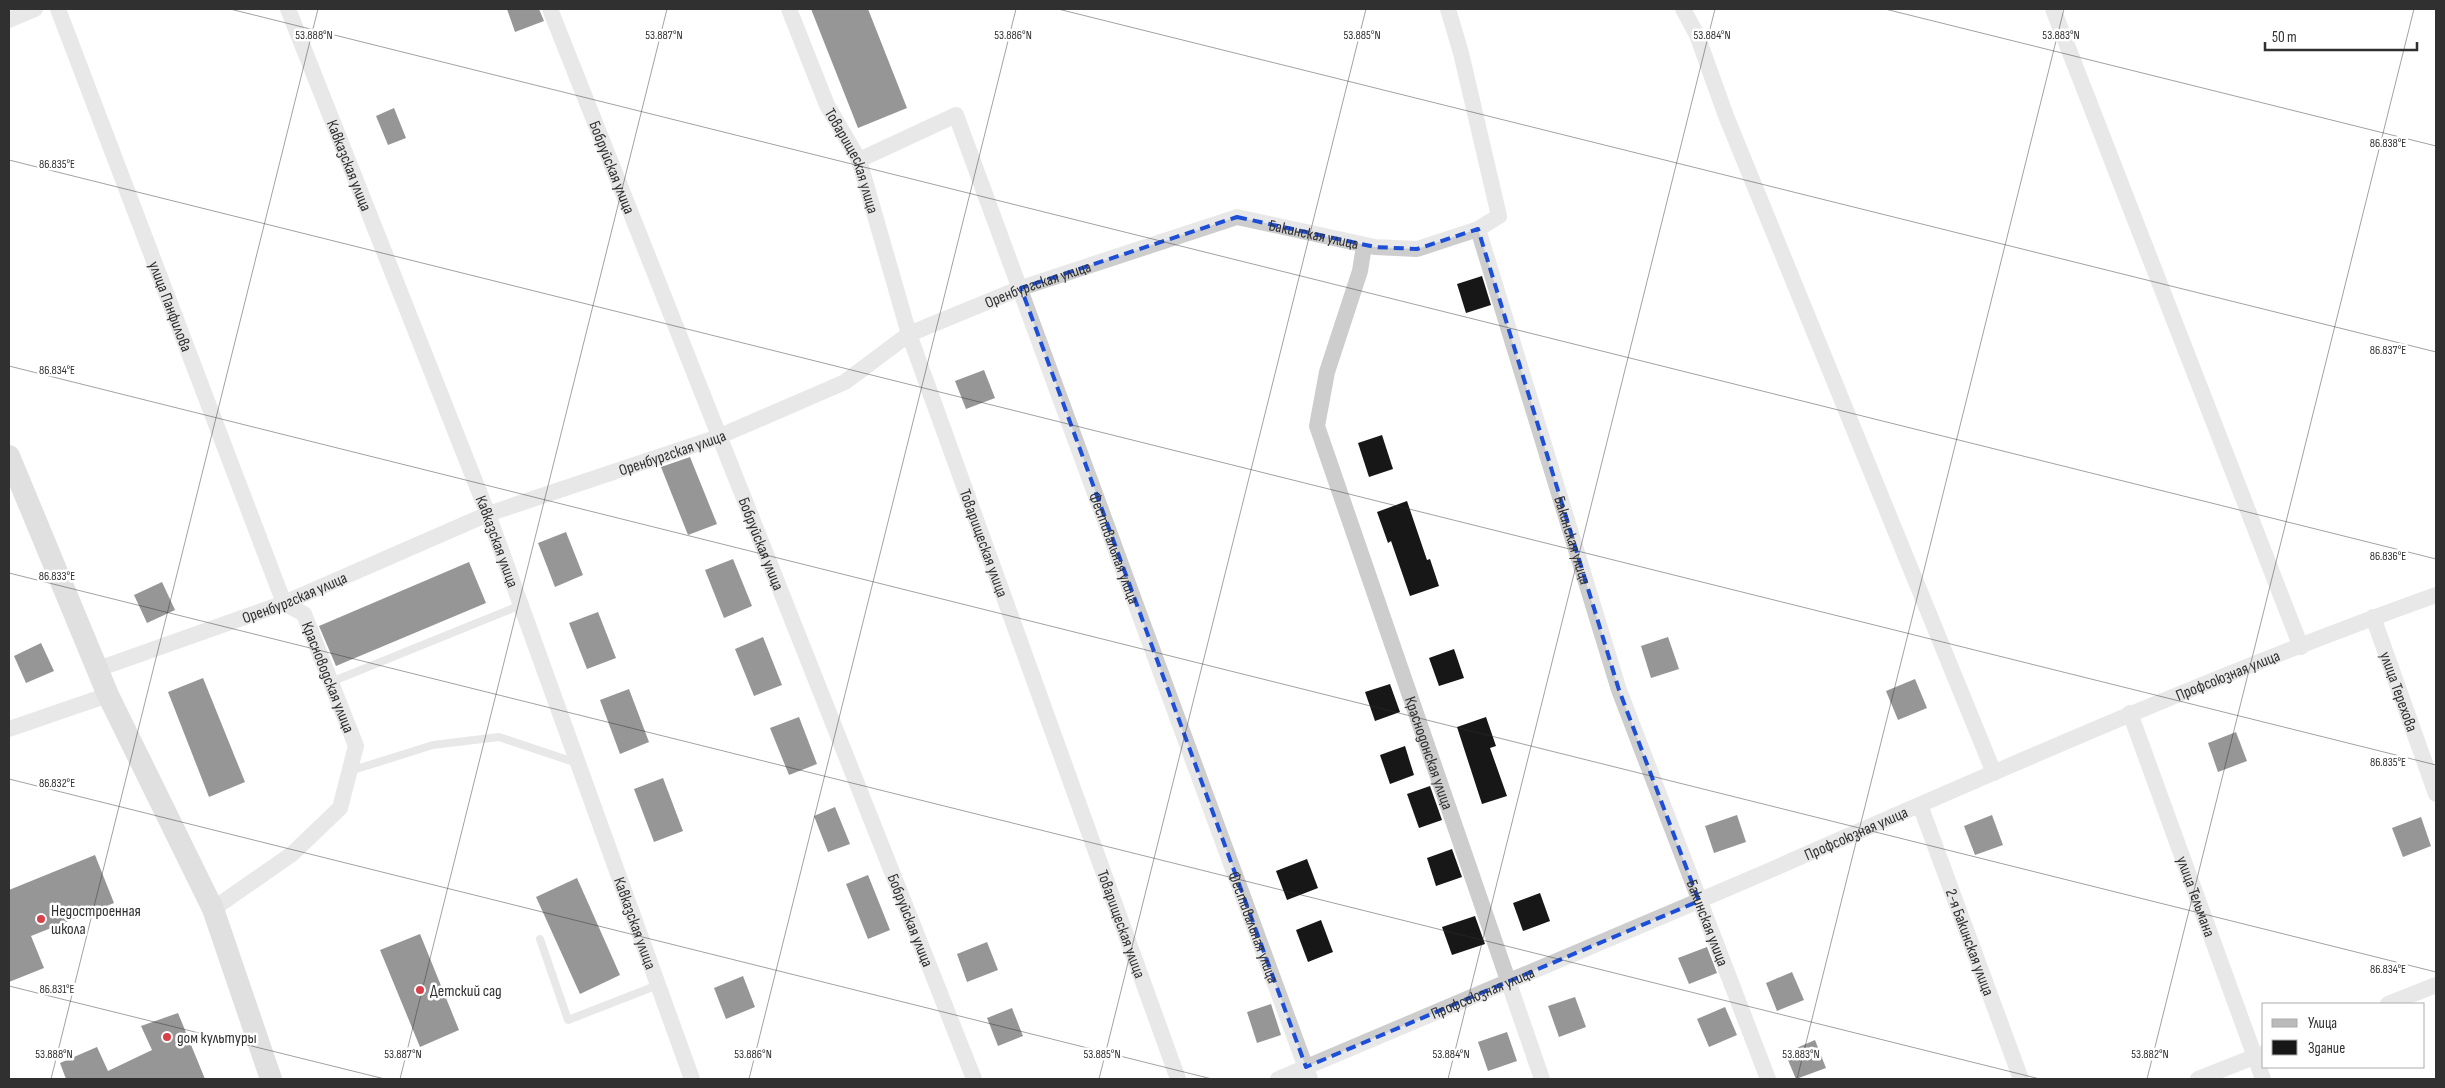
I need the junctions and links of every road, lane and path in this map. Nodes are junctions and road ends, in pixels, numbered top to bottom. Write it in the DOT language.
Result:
graph roads {
  1 [pos="35,9"];
  2 [pos="58,9"];
  3 [pos="288,9"];
  4 [pos="550,9"];
  5 [pos="790,9"];
  6 [pos="1448,9"];
  7 [pos="1683,9"];
  8 [pos="2053,9"];
  9 [pos="9,20"];
  10 [pos="859,160"];
  11 [pos="1237,218"];
  12 [pos="1478,229"];
  13 [pos="1364,246"];
  14 [pos="1021,288"];
  15 [pos="909,334"];
  16 [pos="718,437"];
  17 [pos="9,456"];
  18 [pos="488,514"];
  19 [pos="2436,594"];
  20 [pos="284,603"];
  21 [pos="521,605"];
  22 [pos="2373,617"];
  23 [pos="2301,647"];
  24 [pos="98,669"];
  25 [pos="331,682"];
  26 [pos="108,695"];
  27 [pos="2130,713"];
  28 [pos="9,728"];
  29 [pos="578,763"];
  30 [pos="350,771"];
  31 [pos="1994,774"];
  32 [pos="2436,794"];
  33 [pos="1920,804"];
  34 [pos="1698,901"];
  35 [pos="212,909"];
  36 [pos="540,939"];
  37 [pos="1507,982"];
  38 [pos="658,985"];
  39 [pos="2436,985"];
  40 [pos="2391,1003"];
  41 [pos="2259,1055"];
  42 [pos="1308,1073"];
  43 [pos="271,1079"];
  44 [pos="692,1079"];
  45 [pos="974,1079"];
  46 [pos="1178,1079"];
  47 [pos="1278,1079"];
  48 [pos="1542,1079"];
  49 [pos="1768,1079"];
  50 [pos="2021,1079"];
  51 [pos="2198,1079"];
  52 [pos="2263,1079"];
  1 -- 9 [label="street"];
  2 -- 20 [label="street, улица Панфилова"];
  3 -- 18 [label="street, Кавказская улица"];
  4 -- 16 [label="street, Бобруйская улица"];
  5 -- 10 [label="street, Товарищеская улица"];
  6 -- 12 [label="street"];
  7 -- 31 [label="street"];
  8 -- 23 [label="street"];
  10 -- 14 [label="street, Фестивальная улица"];
  10 -- 15 [label="street, Товарищеская улица"];
  11 -- 13 [label="street, Бакинская улица"];
  11 -- 14 [label="street, Оренбургская улица"];
  12 -- 13 [label="street, Бакинская улица"];
  12 -- 34 [label="street, Бакинская улица"];
  13 -- 37 [label="street, Краснодонская улица"];
  14 -- 15 [label="street, Оренбургская улица"];
  14 -- 42 [label="street, Фестивальная улица"];
  15 -- 16 [label="street, Оренбургская улица"];
  15 -- 46 [label="street, Товарищеская улица"];
  16 -- 18 [label="street, Оренбургская улица"];
  16 -- 45 [label="street, Бобруйская улица"];
  17 -- 24 [label="main road"];
  18 -- 20 [label="street, Оренбургская улица"];
  18 -- 21 [label="street, Кавказская улица"];
  19 -- 22 [label="street, Профсоюзная улица"];
  20 -- 24 [label="street, Оренбургская улица"];
  20 -- 25 [label="street, Красноводская улица"];
  21 -- 25 [label="lane"];
  21 -- 29 [label="street, Кавказская улица"];
  22 -- 23 [label="street, Профсоюзная улица"];
  22 -- 32 [label="street, улица Терехова"];
  23 -- 27 [label="street, Профсоюзная улица"];
  24 -- 26 [label="main road"];
  25 -- 30 [label="street, Красноводская улица"];
  26 -- 28 [label="street"];
  26 -- 35 [label="main road"];
  27 -- 31 [label="street, Профсоюзная улица"];
  27 -- 41 [label="street, улица Тельмана"];
  29 -- 30 [label="lane"];
  29 -- 38 [label="street, Кавказская улица"];
  30 -- 35 [label="street, Красноводская улица"];
  31 -- 33 [label="street, Профсоюзная улица"];
  33 -- 34 [label="street, Профсоюзная улица"];
  33 -- 50 [label="street, 2-я Бакинская улица"];
  34 -- 37 [label="street, Профсоюзная улица"];
  34 -- 49 [label="street, Бакинская улица"];
  35 -- 43 [label="main road"];
  36 -- 38 [label="lane"];
  37 -- 42 [label="street, Профсоюзная улица"];
  37 -- 48 [label="street, Краснодонская улица"];
  38 -- 44 [label="street, Кавказская улица"];
  39 -- 40 [label="street"];
  41 -- 51 [label="street"];
  41 -- 52 [label="street, улица Тельмана"];
  42 -- 47 [label="street, Профсоюзная улица"];
}
